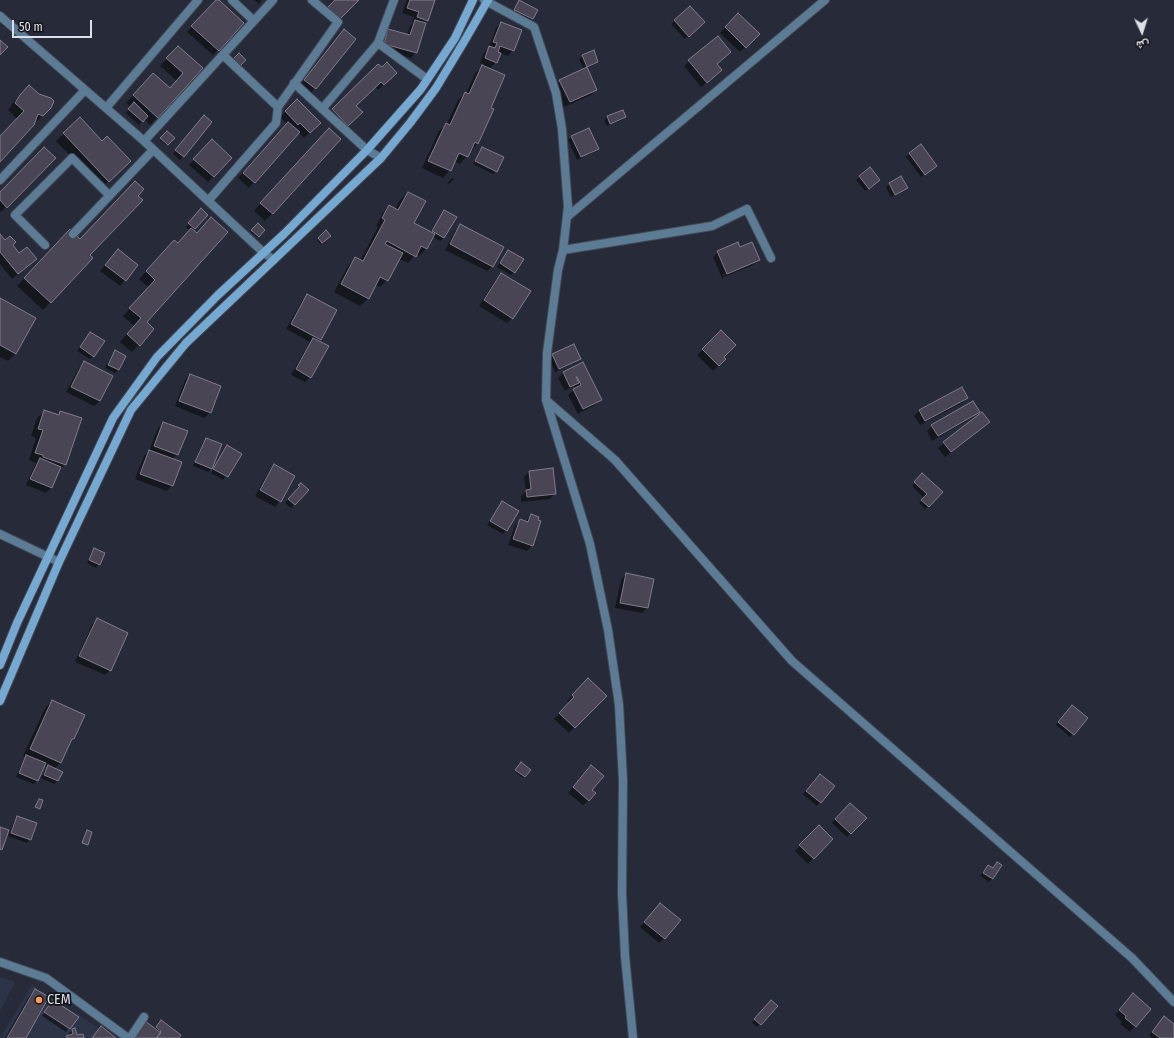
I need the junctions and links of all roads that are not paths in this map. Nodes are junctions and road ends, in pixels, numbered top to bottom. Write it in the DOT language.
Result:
graph roads {
  1 [pos="198,0"];
  2 [pos="232,0"];
  3 [pos="273,0"];
  4 [pos="312,0"];
  5 [pos="394,0"];
  6 [pos="473,0"];
  7 [pos="825,0"];
  8 [pos="486,1"];
  9 [pos="0,16"];
  10 [pos="254,21"];
  11 [pos="378,43"];
  12 [pos="223,55"];
  13 [pos="427,79"];
  14 [pos="294,83"];
  15 [pos="85,90"];
  16 [pos="278,107"];
  17 [pos="106,108"];
  18 [pos="322,109"];
  19 [pos="144,141"];
  20 [pos="153,150"];
  21 [pos="367,150"];
  22 [pos="381,158"];
  23 [pos="0,180"];
  24 [pos="109,196"];
  25 [pos="208,201"];
  26 [pos="567,217"];
  27 [pos="73,234"];
  28 [pos="45,245"];
  29 [pos="563,250"];
  30 [pos="264,253"];
  31 [pos="771,258"];
  32 [pos="274,260"];
  33 [pos="546,400"];
  34 [pos="0,534"];
  35 [pos="48,557"];
  36 [pos="59,562"];
  37 [pos="0,665"];
  38 [pos="0,701"];
  39 [pos="0,962"];
  40 [pos="1174,1002"];
  41 [pos="144,1017"];
  42 [pos="129,1038"];
  43 [pos="633,1038"];
  1 -- 17 [label="street"];
  2 -- 10 [label="street"];
  3 -- 10 [label="street"];
  4 -- 14 [label="street"];
  5 -- 11 [label="street"];
  6 -- 13 [label="main road"];
  7 -- 26 [label="street"];
  8 -- 22 [label="main road"];
  8 -- 26 [label="street"];
  9 -- 15 [label="street"];
  10 -- 12 [label="street"];
  11 -- 13 [label="street"];
  11 -- 18 [label="street"];
  12 -- 16 [label="street"];
  12 -- 19 [label="street"];
  13 -- 21 [label="main road"];
  14 -- 16 [label="street"];
  14 -- 18 [label="street"];
  15 -- 17 [label="street"];
  15 -- 23 [label="street"];
  16 -- 25 [label="street"];
  17 -- 19 [label="street"];
  18 -- 21 [label="street"];
  19 -- 20 [label="street"];
  20 -- 24 [label="street"];
  20 -- 25 [label="street"];
  21 -- 22 [label="street"];
  21 -- 30 [label="main road"];
  22 -- 32 [label="main road"];
  24 -- 27 [label="street"];
  24 -- 28 [label="street"];
  25 -- 30 [label="street"];
  26 -- 29 [label="street"];
  29 -- 31 [label="street"];
  29 -- 33 [label="street"];
  30 -- 32 [label="street"];
  30 -- 35 [label="main road"];
  32 -- 36 [label="main road"];
  33 -- 40 [label="street"];
  33 -- 43 [label="street"];
  34 -- 35 [label="street"];
  35 -- 36 [label="street"];
  35 -- 37 [label="main road"];
  36 -- 38 [label="main road"];
  39 -- 42 [label="street"];
  41 -- 42 [label="street"];
}
